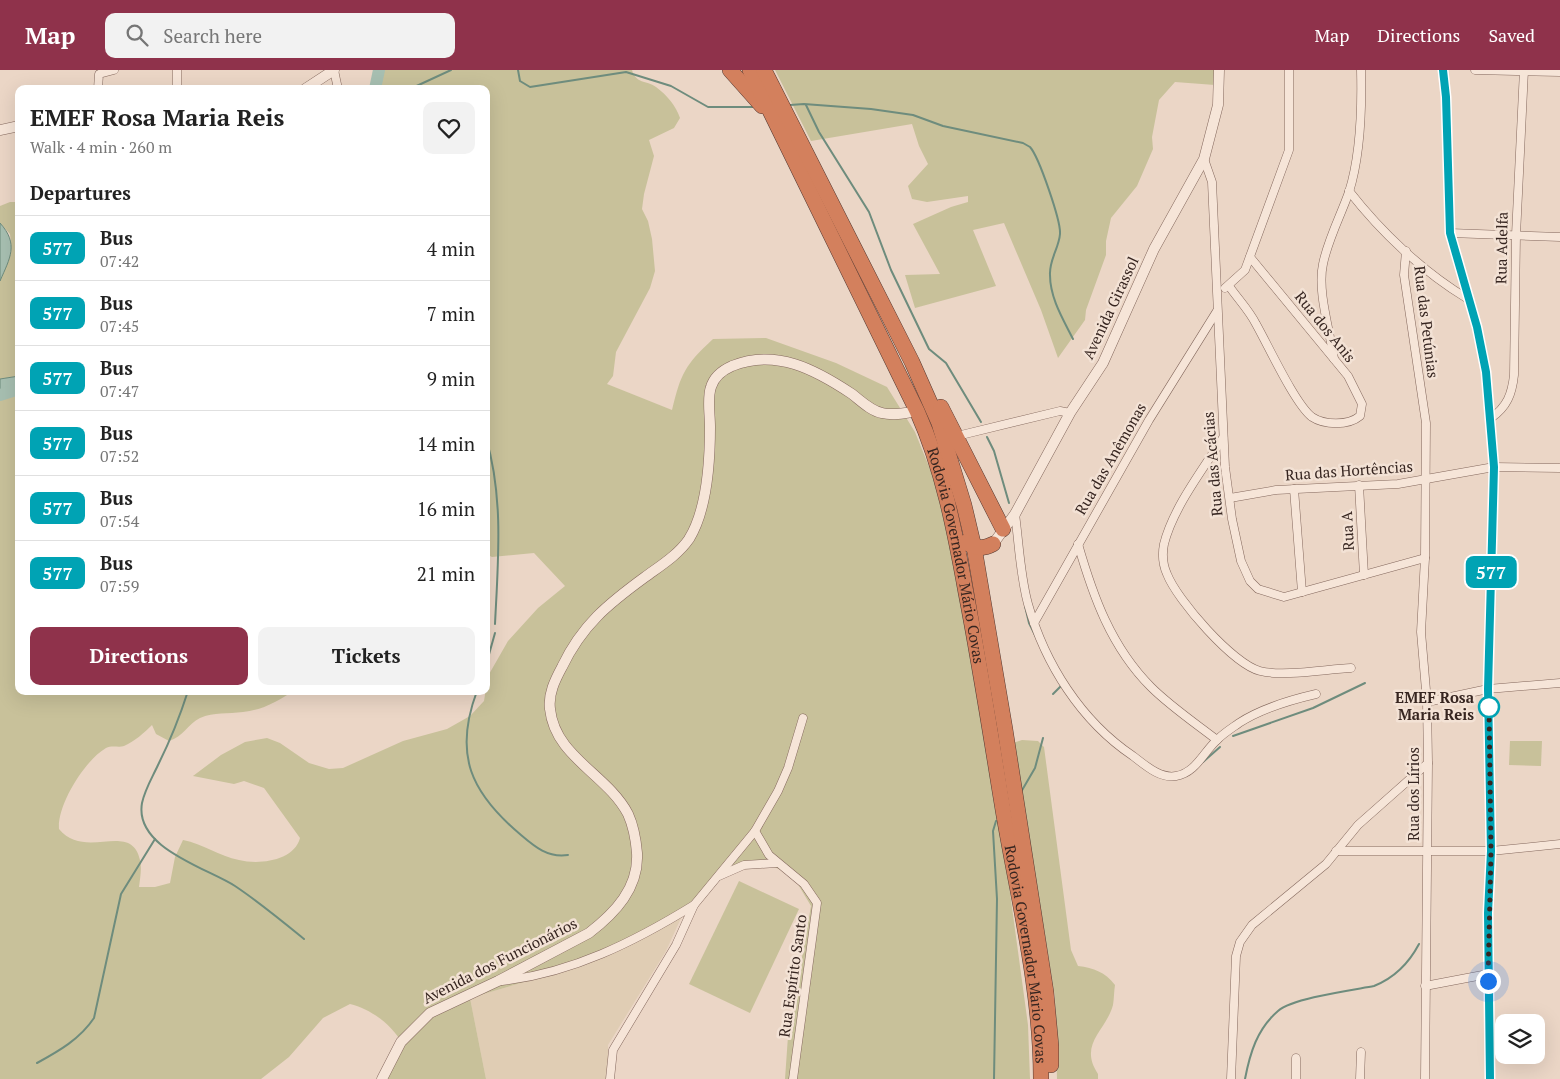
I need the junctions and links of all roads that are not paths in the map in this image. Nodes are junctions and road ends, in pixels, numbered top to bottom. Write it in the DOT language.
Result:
graph roads {
  1 [pos="114,70"];
  2 [pos="177,70"];
  3 [pos="334,70"];
  4 [pos="730,70"];
  5 [pos="750,70"];
  6 [pos="1220,70"];
  7 [pos="1289,70"];
  8 [pos="1362,70"];
  9 [pos="1443,70"];
  10 [pos="1475,70"];
  11 [pos="764,71"];
  12 [pos="1524,71"];
  13 [pos="1560,72"];
  14 [pos="98,85"];
  15 [pos="177,85"];
  16 [pos="310,85"];
  17 [pos="337,85"];
  18 [pos="774,118"];
  19 [pos="15,127"];
  20 [pos="0,130"];
  21 [pos="1204,159"];
  22 [pos="1349,191"];
  23 [pos="1450,233"];
  24 [pos="1516,235"];
  25 [pos="1560,237"];
  26 [pos="1406,251"];
  27 [pos="1250,258"];
  28 [pos="1229,286"];
  29 [pos="1219,292"];
  30 [pos="1468,299"];
  31 [pos="1217,311"];
  32 [pos="1334,360"];
  33 [pos="912,362"];
  34 [pos="917,411"];
  35 [pos="1070,413"];
  36 [pos="1491,418"];
  37 [pos="957,436"];
  38 [pos="1223,438"];
  39 [pos="930,441"];
  40 [pos="1494,467"];
  41 [pos="1560,468"];
  42 [pos="1424,479"];
  43 [pos="1359,485"];
  44 [pos="1294,489"];
  45 [pos="1230,498"];
  46 [pos="1015,514"];
  47 [pos="1003,528"];
  48 [pos="993,544"];
  49 [pos="1078,544"];
  50 [pos="974,547"];
  51 [pos="1425,558"];
  52 [pos="1364,575"];
  53 [pos="980,583"];
  54 [pos="1302,592"];
  55 [pos="1034,623"];
  56 [pos="1351,668"];
  57 [pos="1560,683"];
  58 [pos="1488,689"];
  59 [pos="1316,694"];
  60 [pos="1427,702"];
  61 [pos="803,718"];
  62 [pos="1217,740"];
  63 [pos="1428,763"];
  64 [pos="755,831"];
  65 [pos="1560,844"];
  66 [pos="1336,851"];
  67 [pos="1428,851"];
  68 [pos="1491,851"];
  69 [pos="777,863"];
  70 [pos="717,877"];
  71 [pos="694,905"];
  72 [pos="1488,974"];
  73 [pos="498,982"];
  74 [pos="1425,986"];
  75 [pos="1361,1052"];
  76 [pos="1296,1058"];
  77 [pos="382,1079"];
  78 [pos="610,1079"];
  79 [pos="793,1079"];
  80 [pos="1041,1079"];
  81 [pos="1050,1079"];
  82 [pos="1231,1079"];
  83 [pos="1296,1079"];
  84 [pos="1360,1079"];
  85 [pos="1425,1079"];
  86 [pos="1490,1079"];
  1 -- 14 [label="street"];
  2 -- 15 [label="street"];
  3 -- 16 [label="street"];
  3 -- 17 [label="street"];
  4 -- 18 [label="highway"];
  5 -- 18 [label="highway, Rodovia Governador Mário Covas"];
  6 -- 21 [label="street, Avenida Girassol"];
  7 -- 27 [label="street"];
  8 -- 22 [label="street"];
  9 -- 23 [label="street"];
  10 -- 12 [label="street"];
  11 -- 33 [label="highway, Rodovia Governador Mário Covas"];
  12 -- 13 [label="street"];
  12 -- 24 [label="street, Rua Adelfa"];
  18 -- 34 [label="highway, Rodovia Governador Mário Covas"];
  19 -- 20 [label="street"];
  21 -- 29 [label="street, Rua das Acácias"];
  21 -- 35 [label="street, Avenida Girassol"];
  22 -- 26 [label="street, Rua das Petúnias"];
  22 -- 32 [label="street"];
  23 -- 24 [label="street"];
  23 -- 30 [label="street"];
  24 -- 25 [label="street"];
  24 -- 36 [label="street, Rua Adelfa"];
  26 -- 30 [label="street"];
  26 -- 42 [label="street, Rua das Petúnias"];
  27 -- 28 [label="street"];
  27 -- 32 [label="street, Rua dos Anis"];
  28 -- 29 [label="street"];
  28 -- 32 [label="street, Rua dos Anis"];
  29 -- 31 [label="street, Rua das Acácias"];
  30 -- 36 [label="street"];
  31 -- 38 [label="street, Rua das Acácias"];
  31 -- 49 [label="street, Rua das Anêmonas"];
  33 -- 37 [label="highway"];
  33 -- 50 [label="highway, Rodovia Governador Mário Covas"];
  34 -- 39 [label="highway, Rodovia Governador Mário Covas"];
  34 -- 73 [label="street, Avenida dos Funcionários"];
  35 -- 37 [label="street"];
  35 -- 46 [label="street, Avenida Girassol"];
  36 -- 40 [label="street"];
  37 -- 47 [label="highway"];
  38 -- 45 [label="street, Rua das Acácias"];
  38 -- 56 [label="street"];
  39 -- 50 [label="highway"];
  39 -- 80 [label="highway, Rodovia Governador Mário Covas"];
  40 -- 41 [label="street, Rua das Hortências"];
  40 -- 42 [label="street, Rua das Hortências"];
  40 -- 58 [label="street"];
  42 -- 43 [label="street, Rua das Hortências"];
  42 -- 51 [label="street, Rua dos Lírios"];
  43 -- 44 [label="street, Rua das Hortências"];
  43 -- 52 [label="street, Rua A"];
  44 -- 45 [label="street, Rua das Hortências"];
  44 -- 54 [label="street"];
  45 -- 54 [label="street, Rua das Acácias"];
  46 -- 47 [label="street, Avenida Girassol"];
  46 -- 55 [label="street"];
  47 -- 48 [label="street, Avenida Girassol"];
  48 -- 50 [label="highway"];
  48 -- 53 [label="highway"];
  49 -- 55 [label="street, Rua das Anêmonas"];
  49 -- 62 [label="street"];
  50 -- 53 [label="highway, Rodovia Governador Mário Covas"];
  51 -- 52 [label="street, Rua das Acácias"];
  51 -- 60 [label="street, Rua dos Lírios"];
  52 -- 54 [label="street, Rua das Acácias"];
  53 -- 81 [label="highway, Rodovia Governador Mário Covas"];
  55 -- 62 [label="street"];
  57 -- 58 [label="street"];
  58 -- 60 [label="street"];
  58 -- 68 [label="street"];
  59 -- 62 [label="street"];
  60 -- 63 [label="street, Rua dos Lírios"];
  61 -- 64 [label="street"];
  63 -- 66 [label="street"];
  63 -- 67 [label="street, Rua dos Lírios"];
  64 -- 69 [label="street, Rua Espírito Santo"];
  64 -- 70 [label="street"];
  65 -- 68 [label="street"];
  66 -- 67 [label="street"];
  66 -- 82 [label="street"];
  67 -- 68 [label="street"];
  67 -- 74 [label="street, Rua dos Lírios"];
  68 -- 72 [label="street"];
  69 -- 70 [label="street"];
  69 -- 79 [label="street, Rua Espírito Santo"];
  70 -- 71 [label="street"];
  71 -- 73 [label="street"];
  71 -- 78 [label="street"];
  72 -- 74 [label="street"];
  72 -- 86 [label="street"];
  73 -- 77 [label="street, Avenida dos Funcionários"];
  74 -- 85 [label="street, Rua dos Lírios"];
  75 -- 84 [label="street"];
  76 -- 83 [label="street"];
}
